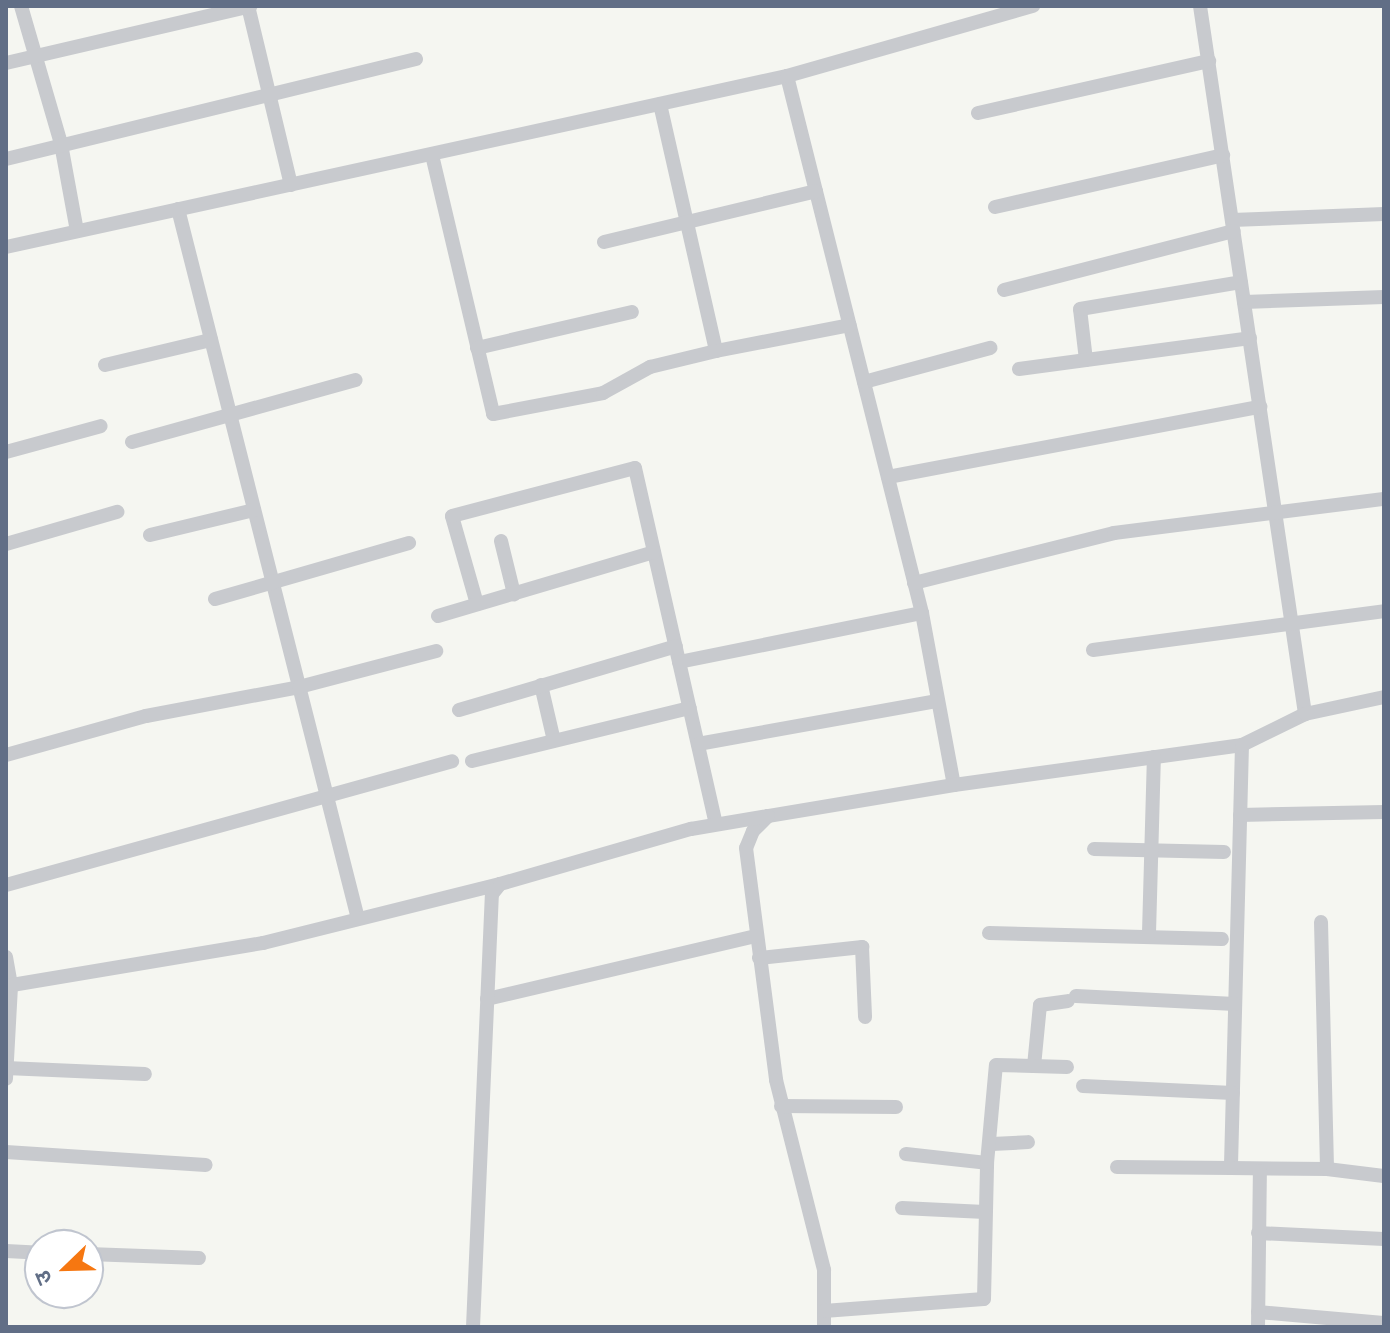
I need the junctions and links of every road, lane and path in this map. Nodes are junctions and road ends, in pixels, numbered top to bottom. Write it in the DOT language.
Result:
graph roads {
  1 [pos="21,6"];
  2 [pos="249,6"];
  3 [pos="1033,6"];
  4 [pos="1200,6"];
  5 [pos="35,57"];
  6 [pos="416,59"];
  7 [pos="1209,61"];
  8 [pos="6,63"];
  9 [pos="787,76"];
  10 [pos="269,94"];
  11 [pos="660,104"];
  12 [pos="978,113"];
  13 [pos="61,144"];
  14 [pos="432,155"];
  15 [pos="1223,155"];
  16 [pos="6,159"];
  17 [pos="291,185"];
  18 [pos="816,191"];
  19 [pos="995,207"];
  20 [pos="178,209"];
  21 [pos="1384,214"];
  22 [pos="689,222"];
  23 [pos="1233,226"];
  24 [pos="77,231"];
  25 [pos="604,242"];
  26 [pos="6,247"];
  27 [pos="1241,282"];
  28 [pos="1004,290"];
  29 [pos="1384,297"];
  30 [pos="1244,302"];
  31 [pos="632,312"];
  32 [pos="850,325"];
  33 [pos="1250,338"];
  34 [pos="211,340"];
  35 [pos="477,348"];
  36 [pos="990,348"];
  37 [pos="716,351"];
  38 [pos="1086,360"];
  39 [pos="105,365"];
  40 [pos="1019,369"];
  41 [pos="356,380"];
  42 [pos="864,382"];
  43 [pos="1260,407"];
  44 [pos="230,415"];
  45 [pos="101,426"];
  46 [pos="132,442"];
  47 [pos="6,452"];
  48 [pos="888,477"];
  49 [pos="1384,499"];
  50 [pos="1275,509"];
  51 [pos="254,510"];
  52 [pos="117,512"];
  53 [pos="150,535"];
  54 [pos="501,541"];
  55 [pos="409,543"];
  56 [pos="6,544"];
  57 [pos="654,552"];
  58 [pos="914,583"];
  59 [pos="274,585"];
  60 [pos="514,594"];
  61 [pos="215,599"];
  62 [pos="477,604"];
  63 [pos="1384,611"];
  64 [pos="922,613"];
  65 [pos="438,616"];
  66 [pos="1291,621"];
  67 [pos="676,646"];
  68 [pos="1093,650"];
  69 [pos="436,651"];
  70 [pos="679,662"];
  71 [pos="541,685"];
  72 [pos="299,687"];
  73 [pos="1384,697"];
  74 [pos="936,701"];
  75 [pos="690,708"];
  76 [pos="459,710"];
  77 [pos="1305,714"];
  78 [pos="554,741"];
  79 [pos="698,744"];
  80 [pos="1242,745"];
  81 [pos="6,755"];
  82 [pos="1154,757"];
  83 [pos="452,761"];
  84 [pos="472,761"];
  85 [pos="954,785"];
  86 [pos="327,794"];
  87 [pos="1384,812"];
  88 [pos="1240,815"];
  89 [pos="768,816"];
  90 [pos="716,824"];
  91 [pos="1094,849"];
  92 [pos="1151,850"];
  93 [pos="1224,852"];
  94 [pos="500,884"];
  95 [pos="6,885"];
  96 [pos="358,919"];
  97 [pos="1321,922"];
  98 [pos="989,933"];
  99 [pos="1149,933"];
  100 [pos="756,936"];
  101 [pos="1222,939"];
  102 [pos="6,957"];
  103 [pos="759,958"];
  104 [pos="8,986"];
  105 [pos="487,999"];
  106 [pos="1235,1004"];
  107 [pos="865,1017"];
  108 [pos="1034,1066"];
  109 [pos="1067,1067"];
  110 [pos="6,1068"];
  111 [pos="145,1074"];
  112 [pos="6,1079"];
  113 [pos="1083,1086"];
  114 [pos="1233,1093"];
  115 [pos="781,1106"];
  116 [pos="896,1107"];
  117 [pos="1028,1142"];
  118 [pos="992,1144"];
  119 [pos="6,1152"];
  120 [pos="906,1154"];
  121 [pos="987,1163"];
  122 [pos="206,1165"];
  123 [pos="1117,1167"];
  124 [pos="1231,1168"];
  125 [pos="1327,1169"];
  126 [pos="1260,1171"];
  127 [pos="1384,1176"];
  128 [pos="902,1208"];
  129 [pos="985,1212"];
  130 [pos="1258,1233"];
  131 [pos="1384,1239"];
  132 [pos="104,1255"];
  133 [pos="199,1258"];
  134 [pos="824,1311"];
  135 [pos="1258,1319"];
  136 [pos="1384,1323"];
  137 [pos="473,1327"];
  138 [pos="824,1327"];
  1 -- 5 [label="street"];
  2 -- 5 [label="street"];
  2 -- 10 [label="street"];
  3 -- 9 [label="street"];
  4 -- 7 [label="street"];
  5 -- 8 [label="street"];
  5 -- 13 [label="street"];
  6 -- 10 [label="street"];
  7 -- 12 [label="street"];
  7 -- 15 [label="street"];
  9 -- 11 [label="street"];
  9 -- 18 [label="street"];
  10 -- 13 [label="street"];
  10 -- 17 [label="street"];
  11 -- 14 [label="street"];
  11 -- 22 [label="street"];
  13 -- 16 [label="street"];
  13 -- 24 [label="street"];
  14 -- 17 [label="street"];
  14 -- 35 [label="street"];
  15 -- 19 [label="street"];
  15 -- 23 [label="street"];
  17 -- 20 [label="street"];
  18 -- 22 [label="street"];
  18 -- 32 [label="street"];
  20 -- 24 [label="street"];
  20 -- 34 [label="street"];
  21 -- 23 [label="street"];
  22 -- 25 [label="street"];
  22 -- 37 [label="street"];
  23 -- 27 [label="street"];
  23 -- 28 [label="street"];
  24 -- 26 [label="street"];
  27 -- 30 [label="street"];
  27 -- 38 [label="street"];
  29 -- 30 [label="street"];
  30 -- 33 [label="street"];
  31 -- 35 [label="street"];
  32 -- 37 [label="street"];
  32 -- 42 [label="street"];
  33 -- 38 [label="street"];
  33 -- 43 [label="street"];
  34 -- 39 [label="street"];
  34 -- 44 [label="street"];
  35 -- 37 [label="street"];
  36 -- 42 [label="street"];
  38 -- 40 [label="street"];
  41 -- 44 [label="street"];
  42 -- 48 [label="street"];
  43 -- 48 [label="street"];
  43 -- 50 [label="street"];
  44 -- 46 [label="street"];
  44 -- 51 [label="street"];
  45 -- 47 [label="street"];
  48 -- 58 [label="street"];
  49 -- 50 [label="street"];
  50 -- 58 [label="street"];
  50 -- 66 [label="street"];
  51 -- 53 [label="street"];
  51 -- 59 [label="street"];
  52 -- 56 [label="street"];
  54 -- 60 [label="street"];
  55 -- 59 [label="street"];
  57 -- 60 [label="street"];
  57 -- 62 [label="street"];
  57 -- 67 [label="street"];
  58 -- 64 [label="street"];
  59 -- 61 [label="street"];
  59 -- 72 [label="street"];
  60 -- 62 [label="street"];
  62 -- 65 [label="street"];
  63 -- 66 [label="street"];
  64 -- 70 [label="street"];
  64 -- 74 [label="street"];
  66 -- 68 [label="street"];
  66 -- 77 [label="street"];
  67 -- 70 [label="street"];
  67 -- 71 [label="street"];
  69 -- 72 [label="street"];
  70 -- 75 [label="street"];
  71 -- 76 [label="street"];
  71 -- 78 [label="street"];
  72 -- 81 [label="street"];
  72 -- 86 [label="street"];
  73 -- 77 [label="street"];
  74 -- 79 [label="street"];
  74 -- 85 [label="street"];
  75 -- 78 [label="street"];
  75 -- 79 [label="street"];
  77 -- 80 [label="street"];
  78 -- 84 [label="street"];
  79 -- 90 [label="street"];
  80 -- 82 [label="street"];
  80 -- 88 [label="street"];
  82 -- 85 [label="street"];
  82 -- 92 [label="street"];
  83 -- 86 [label="street"];
  85 -- 89 [label="street"];
  86 -- 95 [label="street"];
  86 -- 96 [label="street"];
  87 -- 88 [label="street"];
  88 -- 106 [label="street"];
  89 -- 90 [label="street"];
  89 -- 100 [label="street"];
  90 -- 94 [label="street"];
  91 -- 92 [label="street"];
  92 -- 93 [label="street"];
  92 -- 99 [label="street"];
  94 -- 96 [label="street"];
  94 -- 105 [label="street"];
  96 -- 104 [label="street"];
  97 -- 125 [label="street"];
  98 -- 99 [label="street"];
  99 -- 101 [label="street"];
  100 -- 103 [label="street"];
  100 -- 105 [label="street"];
  102 -- 104 [label="street"];
  103 -- 107 [label="street"];
  103 -- 115 [label="street"];
  104 -- 110 [label="street"];
  105 -- 137 [label="street"];
  106 -- 108 [label="street"];
  106 -- 114 [label="street"];
  108 -- 109 [label="street"];
  108 -- 118 [label="street"];
  110 -- 111 [label="street"];
  110 -- 112 [label="street"];
  113 -- 114 [label="street"];
  114 -- 124 [label="street"];
  115 -- 116 [label="street"];
  115 -- 134 [label="street"];
  117 -- 118 [label="street"];
  118 -- 121 [label="street"];
  119 -- 122 [label="street"];
  120 -- 121 [label="street"];
  121 -- 129 [label="street"];
  123 -- 124 [label="street"];
  124 -- 126 [label="street"];
  125 -- 126 [label="street"];
  125 -- 127 [label="street"];
  126 -- 130 [label="street"];
  128 -- 129 [label="street"];
  129 -- 134 [label="street"];
  130 -- 131 [label="street"];
  130 -- 135 [label="street"];
  132 -- 133 [label="street"];
  134 -- 138 [label="street"];
  135 -- 136 [label="street"];
}
